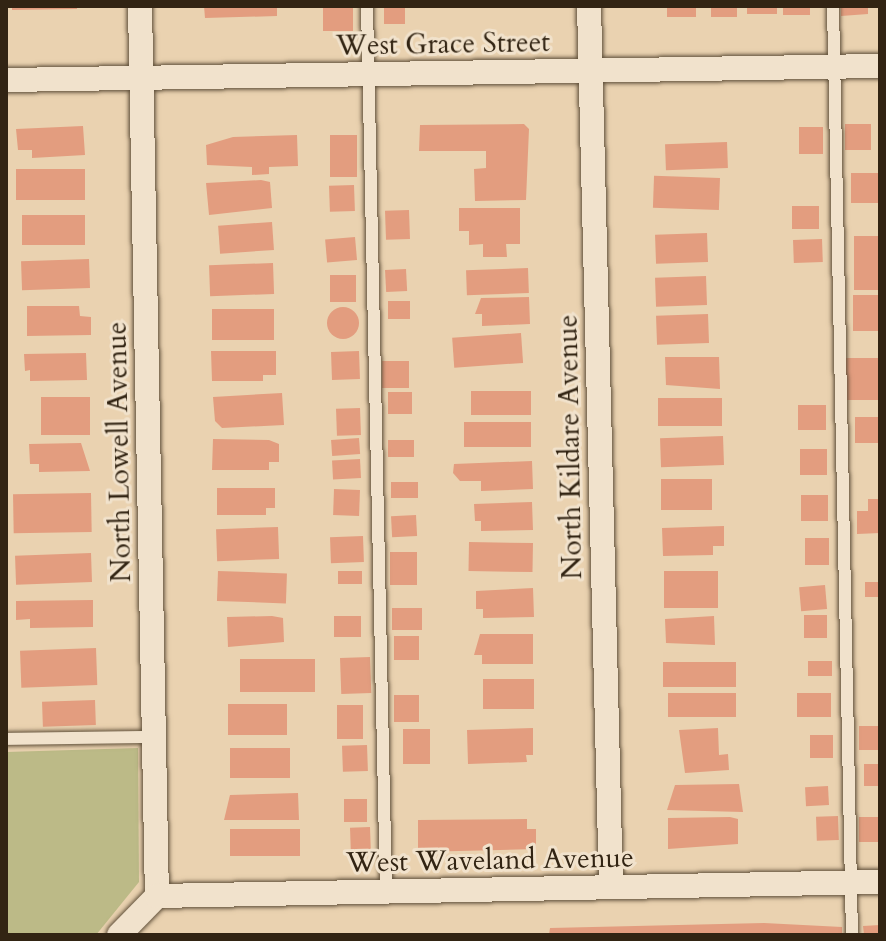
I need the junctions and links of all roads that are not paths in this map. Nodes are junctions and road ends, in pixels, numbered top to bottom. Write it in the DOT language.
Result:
graph roads {
  1 [pos="140,6"];
  2 [pos="367,6"];
  3 [pos="589,6"];
  4 [pos="833,6"];
  5 [pos="880,66"];
  6 [pos="835,67"];
  7 [pos="590,72"];
  8 [pos="368,75"];
  9 [pos="142,77"];
  10 [pos="6,80"];
  11 [pos="154,737"];
  12 [pos="6,739"];
  13 [pos="851,882"];
  14 [pos="880,882"];
  15 [pos="611,887"];
  16 [pos="386,892"];
  17 [pos="157,896"];
  18 [pos="119,935"];
  19 [pos="852,935"];
  1 -- 9 [label="street, North Lowell Avenue"];
  2 -- 8 [label="lane"];
  3 -- 7 [label="street, North Kildare Avenue"];
  4 -- 6 [label="lane"];
  5 -- 6 [label="street, West Grace Street"];
  6 -- 7 [label="street, West Grace Street"];
  6 -- 13 [label="lane"];
  7 -- 8 [label="street, West Grace Street"];
  7 -- 15 [label="street, North Kildare Avenue"];
  8 -- 9 [label="street, West Grace Street"];
  8 -- 16 [label="lane"];
  9 -- 10 [label="street, West Grace Street"];
  9 -- 11 [label="street, North Lowell Avenue"];
  11 -- 12 [label="lane"];
  11 -- 17 [label="street, North Lowell Avenue"];
  13 -- 14 [label="street, West Waveland Avenue"];
  13 -- 15 [label="street, West Waveland Avenue"];
  13 -- 19 [label="lane"];
  15 -- 16 [label="street, West Waveland Avenue"];
  16 -- 17 [label="street, West Waveland Avenue"];
  17 -- 18 [label="street"];
}
